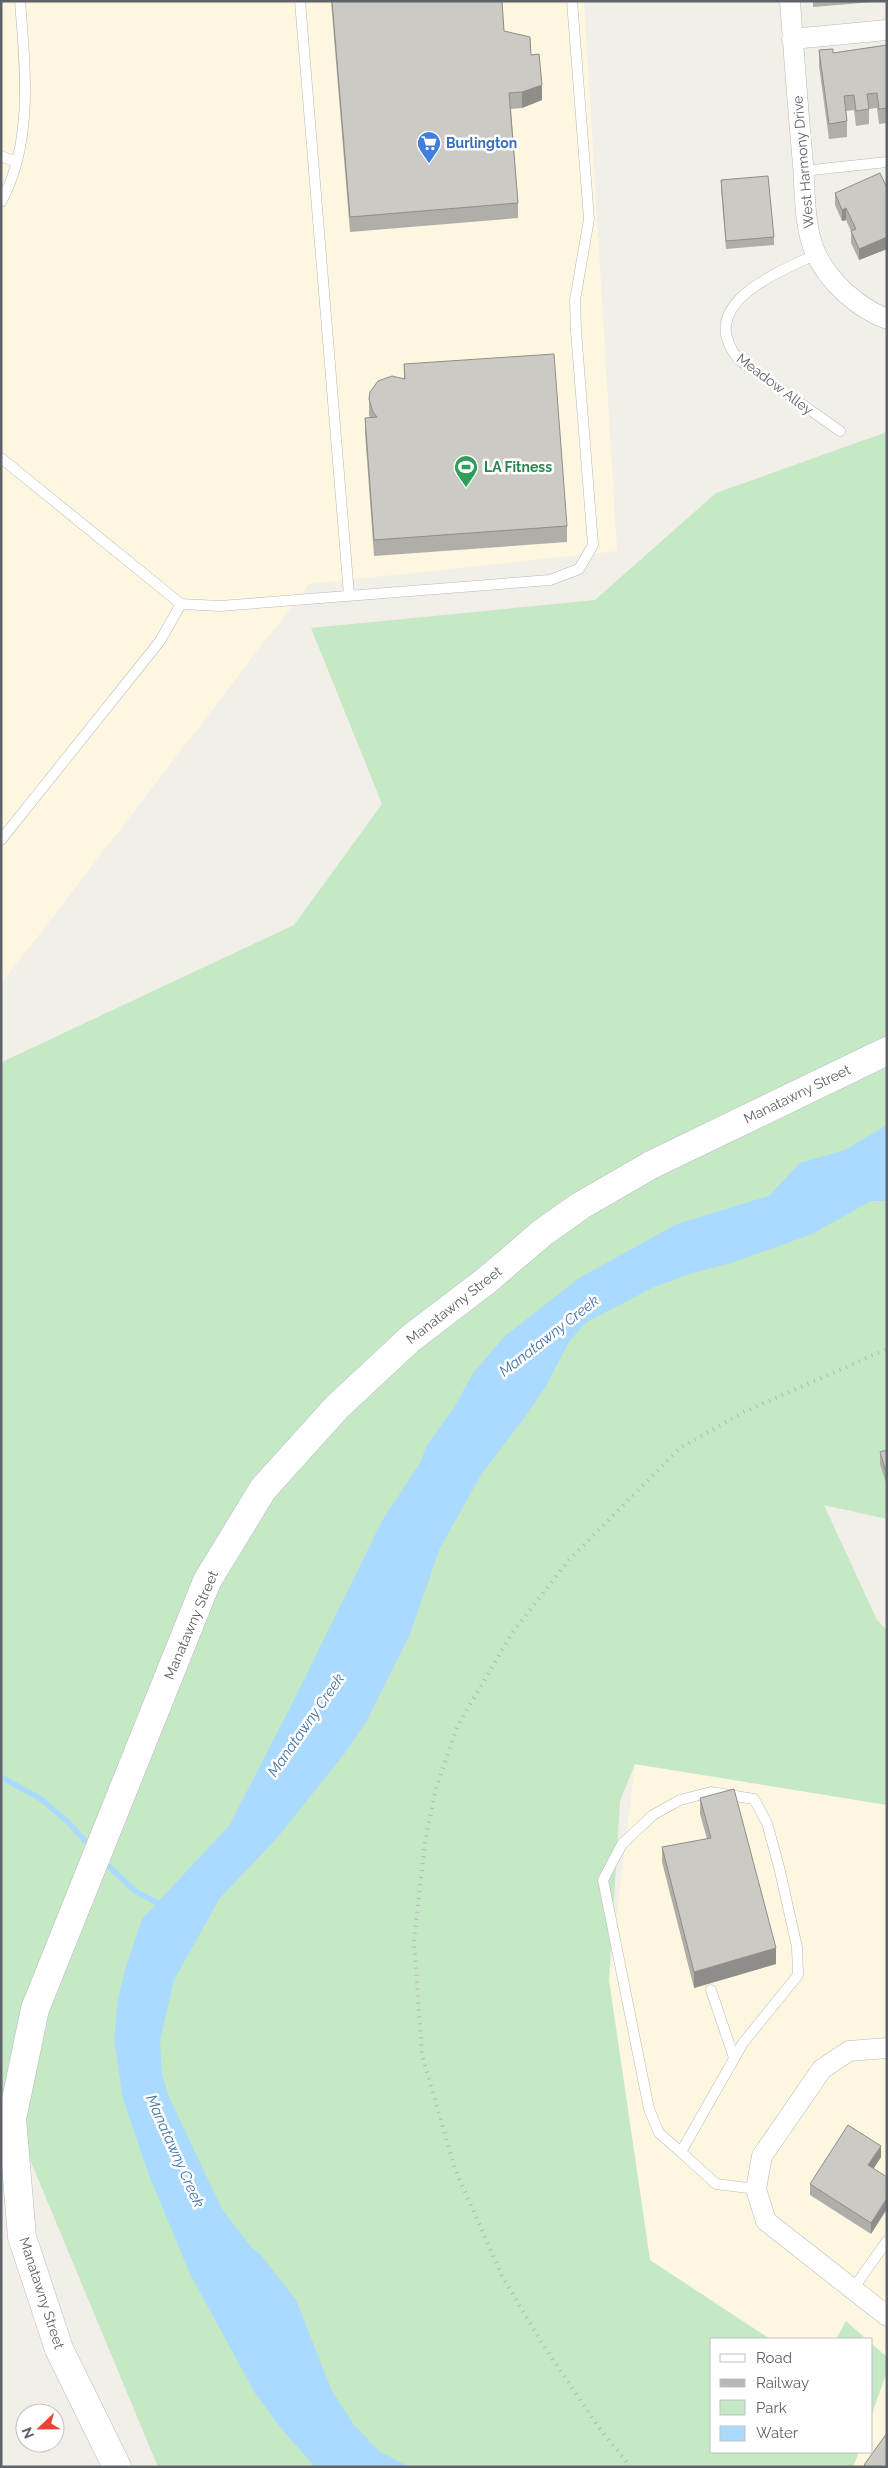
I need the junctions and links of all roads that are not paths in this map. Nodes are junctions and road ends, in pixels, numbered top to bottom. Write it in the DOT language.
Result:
graph roads {
  1 [pos="20,1"];
  2 [pos="300,1"];
  3 [pos="572,1"];
  4 [pos="790,1"];
  5 [pos="887,30"];
  6 [pos="792,39"];
  7 [pos="1,156"];
  8 [pos="16,162"];
  9 [pos="887,162"];
  10 [pos="803,171"];
  11 [pos="1,202"];
  12 [pos="816,254"];
  13 [pos="887,319"];
  14 [pos="840,431"];
  15 [pos="1,458"];
  16 [pos="349,595"];
  17 [pos="181,604"];
  18 [pos="1,840"];
  19 [pos="887,1051"];
  20 [pos="711,1990"];
  21 [pos="887,2048"];
  22 [pos="734,2058"];
  23 [pos="681,2152"];
  24 [pos="756,2189"];
  25 [pos="887,2241"];
  26 [pos="853,2289"];
  27 [pos="887,2316"];
  28 [pos="117,2467"];
  1 -- 8 [label="lane"];
  2 -- 16 [label="lane"];
  3 -- 16 [label="lane"];
  4 -- 6 [label="street, West Harmony Drive"];
  5 -- 6 [label="street"];
  6 -- 10 [label="street, West Harmony Drive"];
  7 -- 8 [label="lane"];
  8 -- 11 [label="lane"];
  9 -- 10 [label="lane"];
  10 -- 12 [label="street, West Harmony Drive"];
  12 -- 13 [label="street, West Harmony Drive"];
  12 -- 14 [label="lane, Meadow Alley"];
  15 -- 17 [label="lane"];
  16 -- 17 [label="lane"];
  17 -- 18 [label="lane"];
  19 -- 28 [label="street, Manatawny Street"];
  20 -- 22 [label="lane"];
  21 -- 24 [label="street"];
  22 -- 23 [label="lane"];
  22 -- 23 [label="lane"];
  23 -- 24 [label="lane"];
  24 -- 26 [label="street"];
  25 -- 26 [label="lane"];
  26 -- 27 [label="street"];
}
